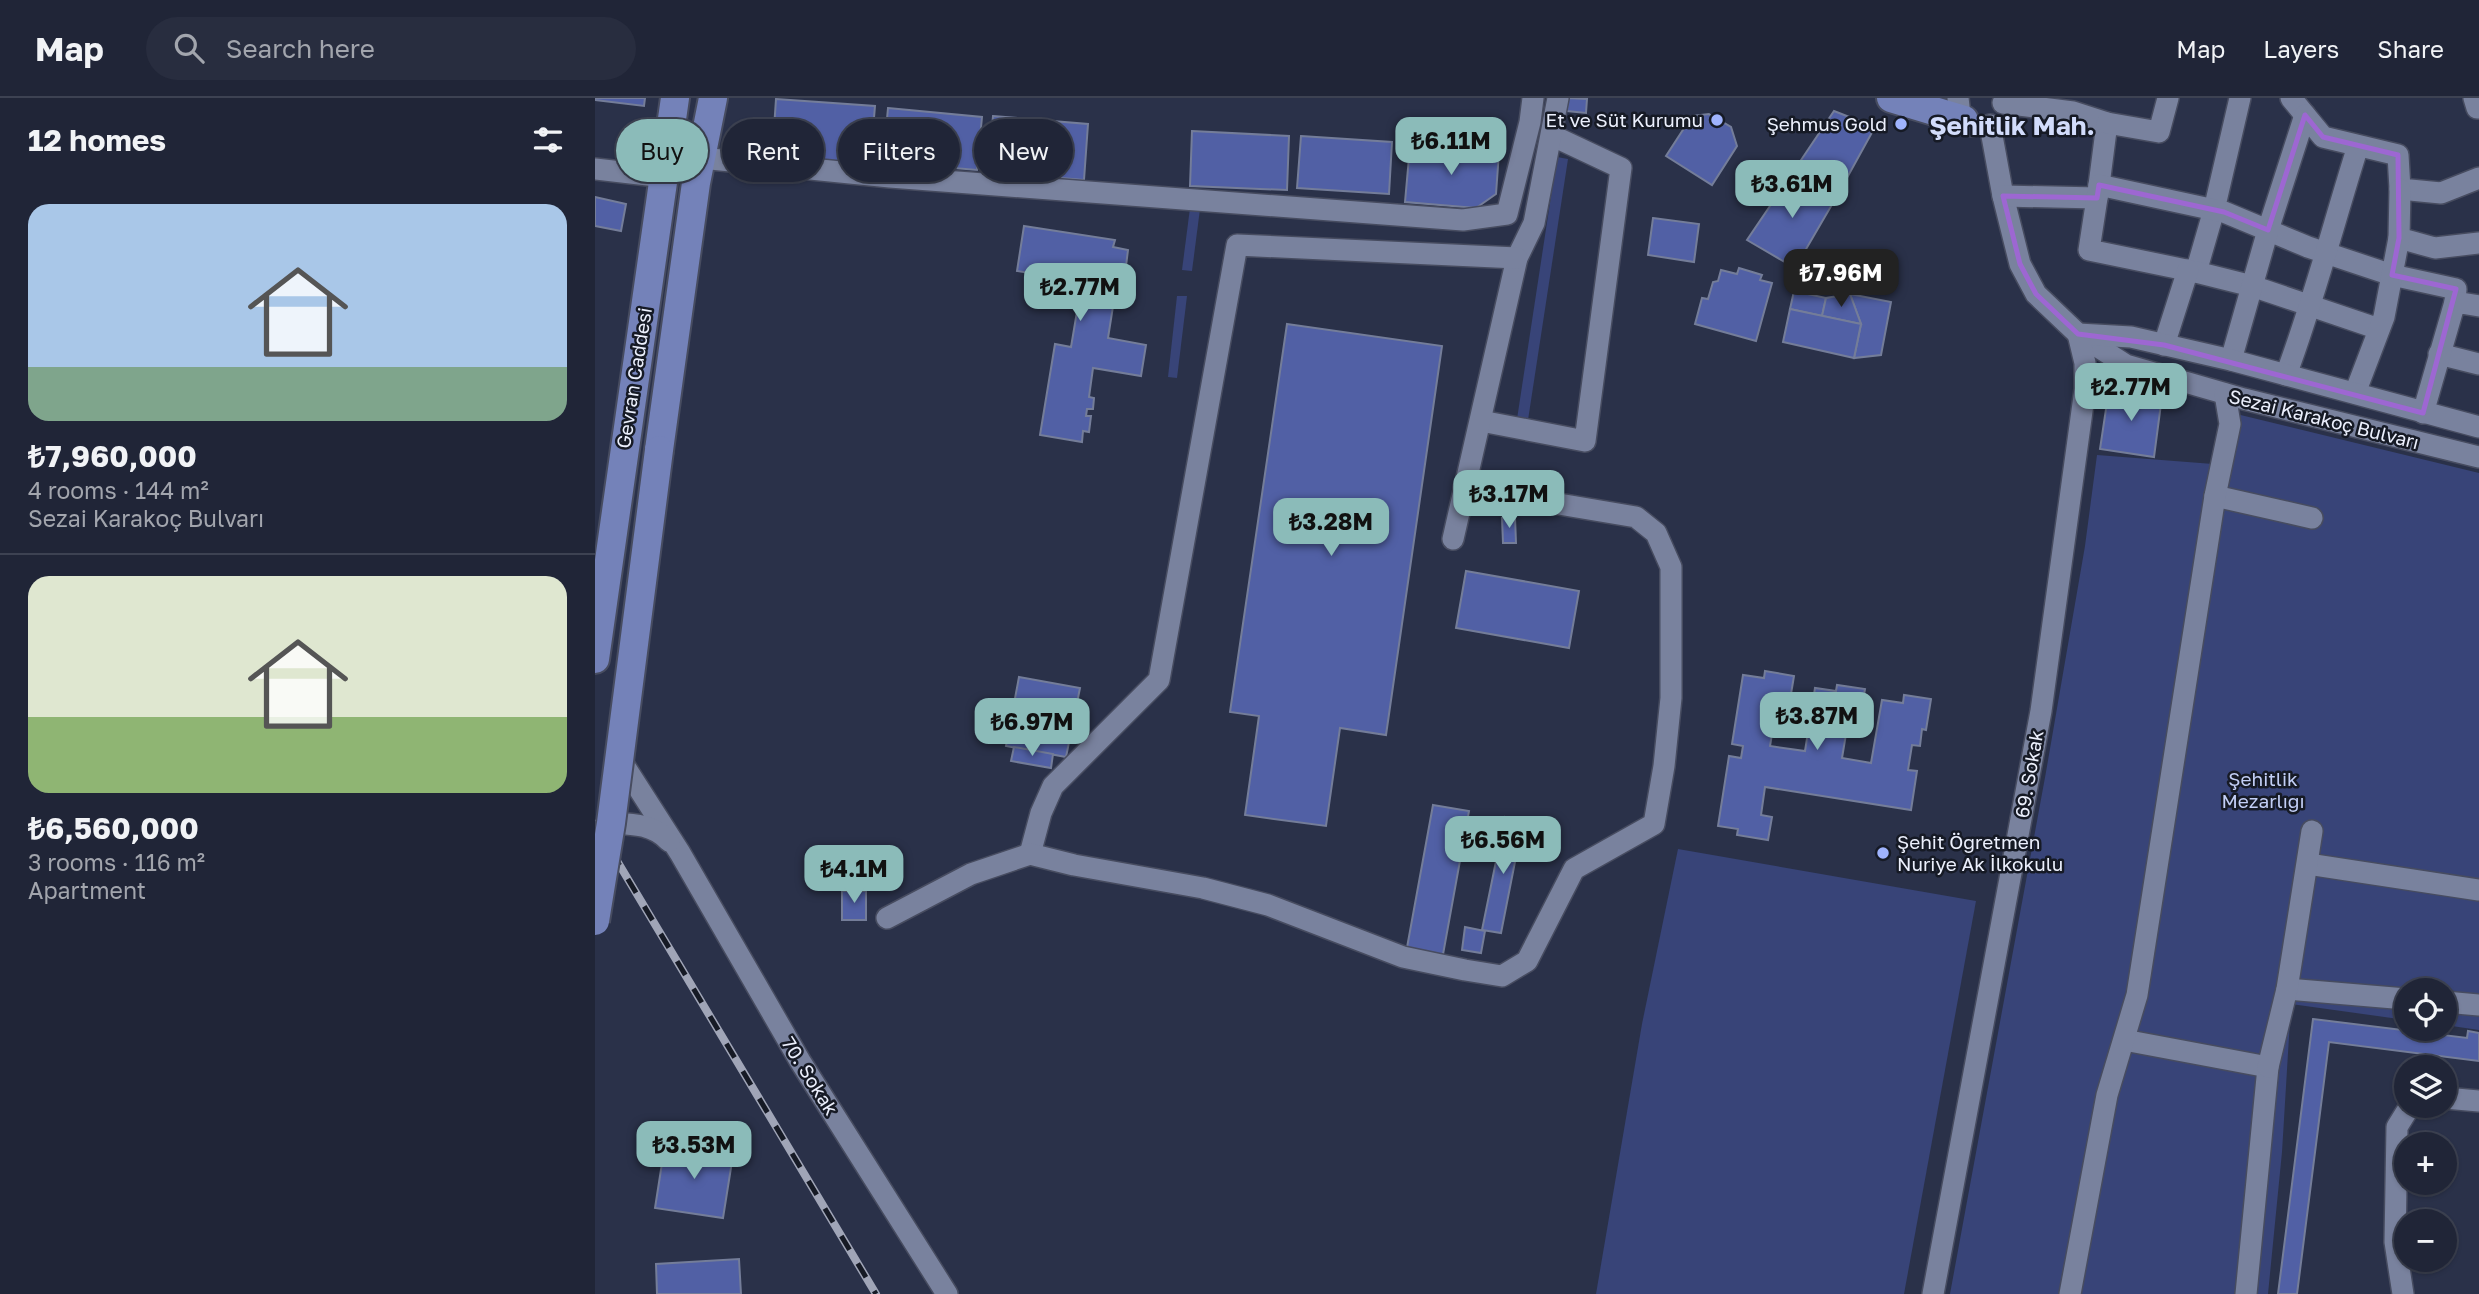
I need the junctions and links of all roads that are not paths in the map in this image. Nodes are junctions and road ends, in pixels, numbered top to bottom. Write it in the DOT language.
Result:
graph roads {
  1 [pos="675,98"];
  2 [pos="713,98"];
  3 [pos="1533,98"];
  4 [pos="1558,98"];
  5 [pos="1891,98"];
  6 [pos="2168,98"];
  7 [pos="2240,98"];
  8 [pos="2474,98"];
  9 [pos="2003,100"];
  10 [pos="2075,105"];
  11 [pos="2298,106"];
  12 [pos="2479,108"];
  13 [pos="1971,115"];
  14 [pos="672,119"];
  15 [pos="2107,123"];
  16 [pos="708,124"];
  17 [pos="1553,136"];
  18 [pos="2358,146"];
  19 [pos="595,169"];
  20 [pos="616,171"];
  21 [pos="708,171"];
  22 [pos="2479,178"];
  23 [pos="664,182"];
  24 [pos="697,182"];
  25 [pos="2400,189"];
  26 [pos="2098,192"];
  27 [pos="2003,196"];
  28 [pos="2214,210"];
  29 [pos="2268,230"];
  30 [pos="2399,238"];
  31 [pos="2479,243"];
  32 [pos="2324,252"];
  33 [pos="1517,258"];
  34 [pos="2192,271"];
  35 [pos="2392,275"];
  36 [pos="2252,286"];
  37 [pos="2455,302"];
  38 [pos="2311,306"];
  39 [pos="2479,306"];
  40 [pos="2379,329"];
  41 [pos="2078,334"];
  42 [pos="2164,345"];
  43 [pos="2439,354"];
  44 [pos="2231,360"];
  45 [pos="2479,364"];
  46 [pos="2286,375"];
  47 [pos="2355,393"];
  48 [pos="2225,394"];
  49 [pos="2423,413"];
  50 [pos="1481,421"];
  51 [pos="2479,427"];
  52 [pos="2479,457"];
  53 [pos="1465,488"];
  54 [pos="2215,496"];
  55 [pos="2312,518"];
  56 [pos="1453,539"];
  57 [pos="595,659"];
  58 [pos="618,756"];
  59 [pos="611,823"];
  60 [pos="2312,831"];
  61 [pos="680,853"];
  62 [pos="1030,854"];
  63 [pos="2308,864"];
  64 [pos="2479,890"];
  65 [pos="887,918"];
  66 [pos="595,921"];
  67 [pos="2287,989"];
  68 [pos="2394,998"];
  69 [pos="2457,1003"];
  70 [pos="2479,1005"];
  71 [pos="2124,1040"];
  72 [pos="2268,1067"];
  73 [pos="2457,1099"];
  74 [pos="2479,1101"];
  75 [pos="2403,1118"];
  76 [pos="947,1294"];
  77 [pos="1933,1294"];
  78 [pos="2070,1294"];
  79 [pos="2246,1294"];
  80 [pos="2403,1294"];
  1 -- 14 [label="main road, Gevran Caddesi"];
  2 -- 16 [label="main road"];
  3 -- 21 [label="street"];
  4 -- 17 [label="street"];
  5 -- 13 [label="main road"];
  6 -- 15 [label="street"];
  7 -- 28 [label="street"];
  8 -- 12 [label="street"];
  9 -- 10 [label="street"];
  9 -- 13 [label="street"];
  10 -- 15 [label="street"];
  11 -- 18 [label="street"];
  11 -- 29 [label="street"];
  13 -- 27 [label="street, Sezai Karakoç Bulvarı"];
  15 -- 26 [label="street"];
  17 -- 33 [label="street"];
  17 -- 50 [label="street"];
  18 -- 25 [label="street"];
  18 -- 32 [label="street"];
  19 -- 20 [label="street"];
  22 -- 25 [label="street"];
  23 -- 57 [label="main road, Gevran Caddesi"];
  24 -- 58 [label="main road, bridge"];
  25 -- 30 [label="street"];
  26 -- 27 [label="street"];
  26 -- 28 [label="street"];
  26 -- 34 [label="street"];
  27 -- 41 [label="street, Sezai Karakoç Bulvarı"];
  28 -- 29 [label="street"];
  28 -- 34 [label="street"];
  29 -- 32 [label="street"];
  29 -- 36 [label="street"];
  30 -- 31 [label="street"];
  30 -- 35 [label="street"];
  32 -- 35 [label="street"];
  32 -- 38 [label="street"];
  33 -- 50 [label="street"];
  33 -- 62 [label="street"];
  34 -- 36 [label="street"];
  34 -- 42 [label="street"];
  35 -- 37 [label="street"];
  35 -- 40 [label="street"];
  36 -- 38 [label="street"];
  36 -- 44 [label="street"];
  37 -- 39 [label="street"];
  37 -- 43 [label="street"];
  38 -- 40 [label="street"];
  38 -- 46 [label="street"];
  40 -- 47 [label="street"];
  41 -- 42 [label="street"];
  41 -- 48 [label="street, Sezai Karakoç Bulvarı"];
  41 -- 77 [label="street, 69. Sokak"];
  42 -- 44 [label="street"];
  43 -- 45 [label="street"];
  43 -- 49 [label="street"];
  44 -- 46 [label="street"];
  46 -- 47 [label="street"];
  47 -- 49 [label="street"];
  48 -- 52 [label="street, Sezai Karakoç Bulvarı"];
  48 -- 54 [label="street"];
  49 -- 51 [label="street"];
  50 -- 53 [label="street"];
  53 -- 56 [label="street"];
  53 -- 62 [label="street"];
  54 -- 55 [label="street"];
  54 -- 71 [label="street"];
  58 -- 59 [label="main road, bridge"];
  58 -- 61 [label="street"];
  59 -- 61 [label="street"];
  59 -- 66 [label="main road, bridge"];
  60 -- 63 [label="street"];
  61 -- 76 [label="street, 70. Sokak"];
  62 -- 65 [label="street"];
  63 -- 64 [label="street"];
  63 -- 67 [label="street"];
  67 -- 68 [label="street"];
  67 -- 72 [label="street"];
  69 -- 70 [label="street"];
  71 -- 72 [label="street"];
  71 -- 78 [label="street"];
  72 -- 79 [label="street"];
  73 -- 74 [label="street"];
  75 -- 80 [label="street"];
}
